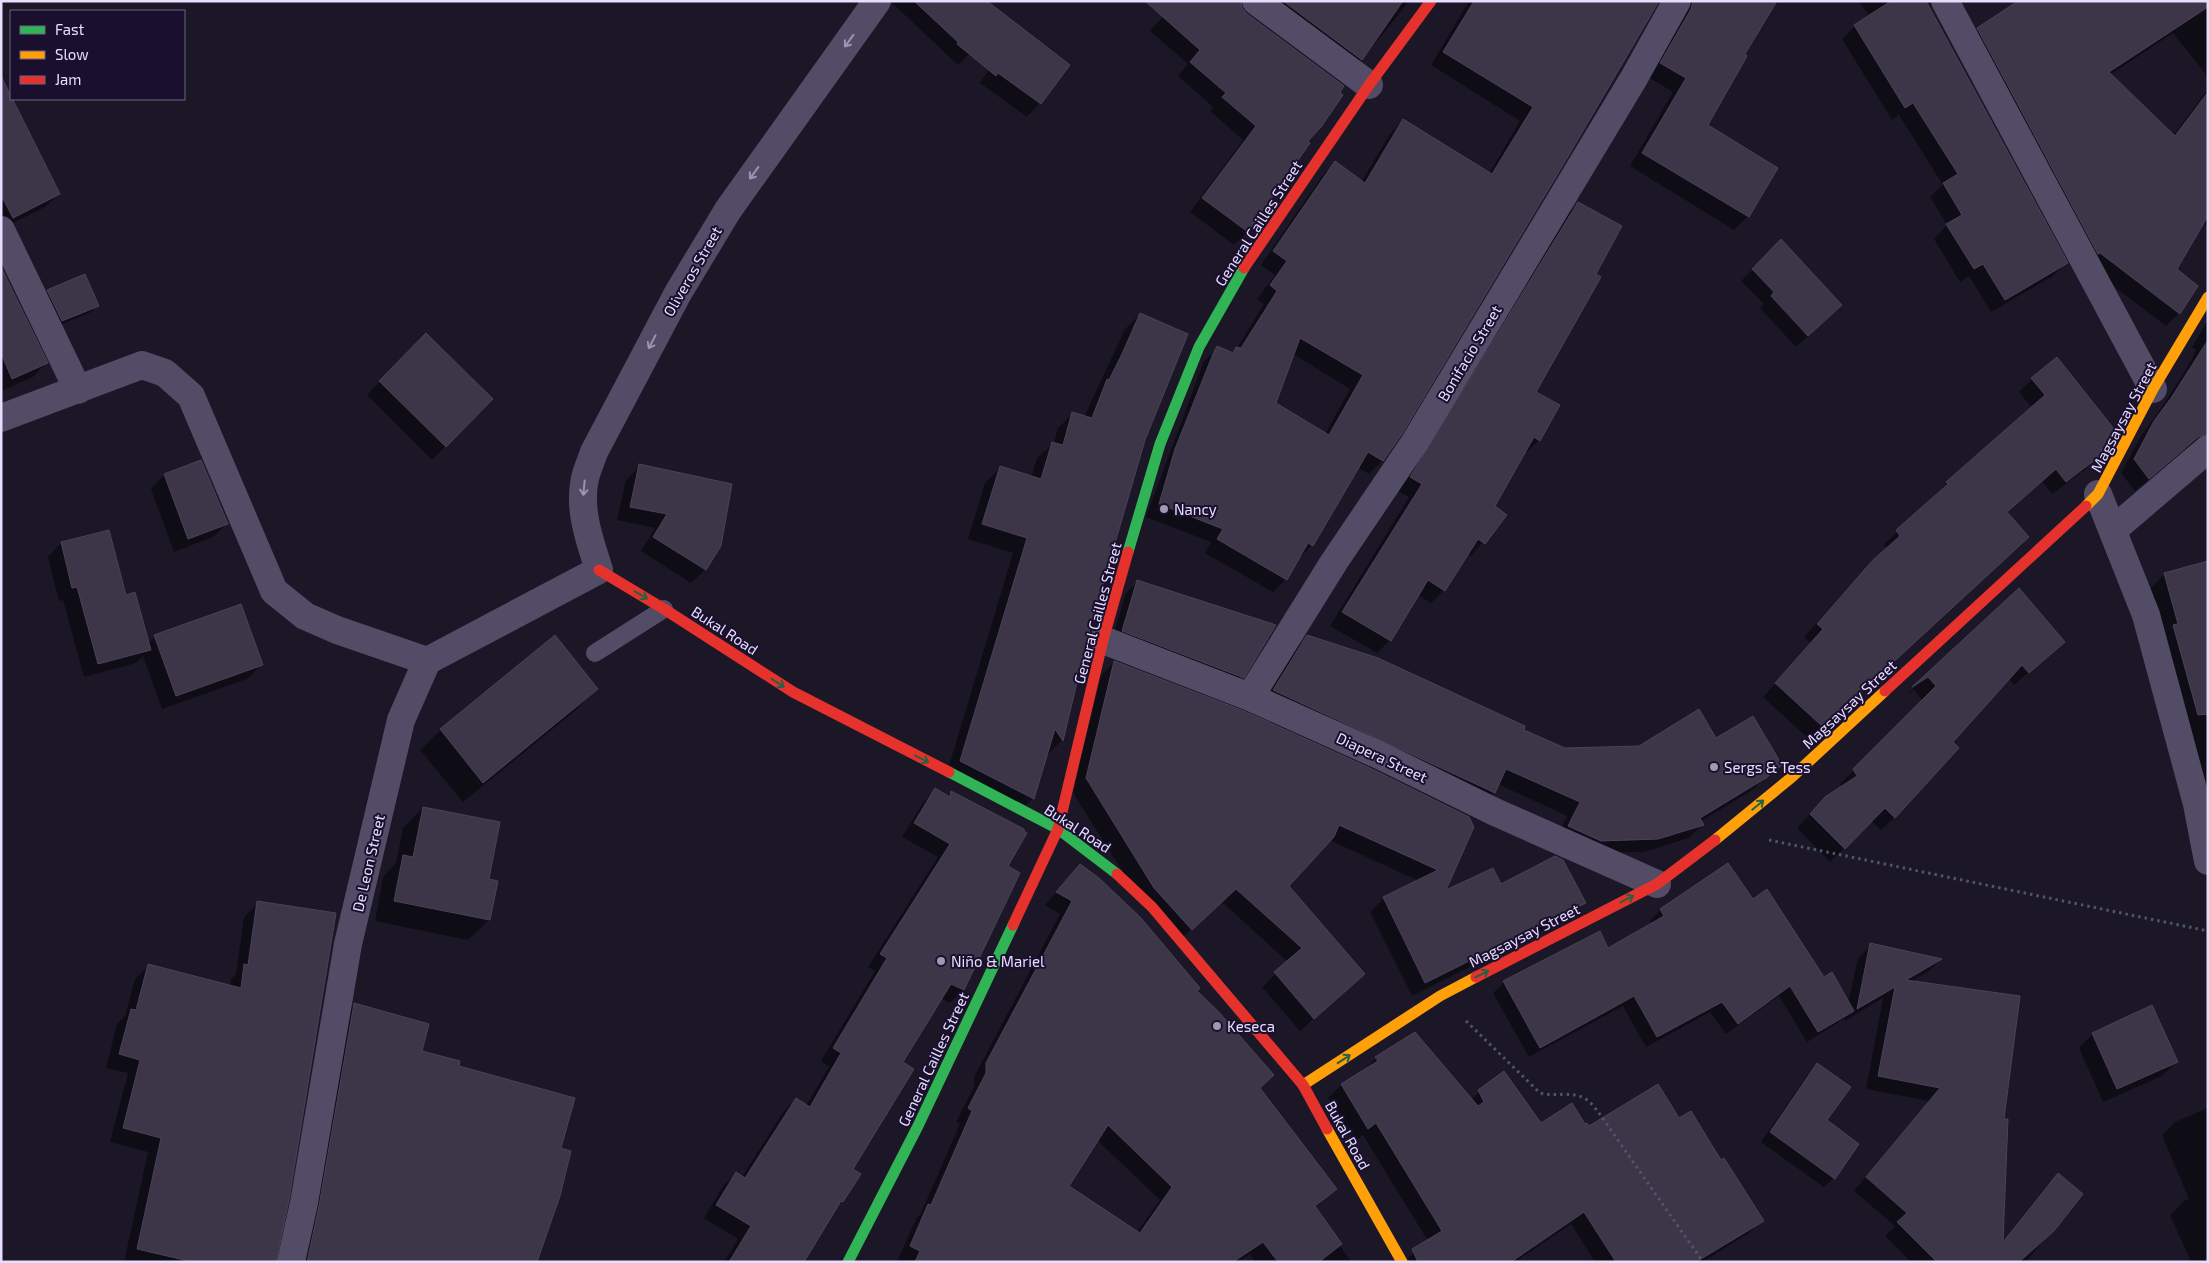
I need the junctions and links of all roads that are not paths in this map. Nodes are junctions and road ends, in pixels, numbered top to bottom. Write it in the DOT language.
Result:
graph roads {
  1 [pos="877,1"];
  2 [pos="1256,1"];
  3 [pos="1430,1"];
  4 [pos="1677,1"];
  5 [pos="1945,1"];
  6 [pos="1369,85"];
  7 [pos="1,230"];
  8 [pos="2208,297"];
  9 [pos="2153,389"];
  10 [pos="78,390"];
  11 [pos="1,418"];
  12 [pos="2208,449"];
  13 [pos="2098,494"];
  14 [pos="2113,530"];
  15 [pos="599,570"];
  16 [pos="664,609"];
  17 [pos="1103,640"];
  18 [pos="595,654"];
  19 [pos="427,661"];
  20 [pos="1250,697"];
  21 [pos="1058,829"];
  22 [pos="2208,861"];
  23 [pos="1657,884"];
  24 [pos="1303,1085"];
  25 [pos="292,1262"];
  26 [pos="848,1262"];
  27 [pos="1402,1262"];
  1 -- 15 [label="street, Oliveros Street, one-way"];
  2 -- 6 [label="street"];
  3 -- 6 [label="street, General Cailles Street"];
  4 -- 20 [label="street, Bonifacio Street"];
  5 -- 9 [label="street"];
  6 -- 17 [label="street, General Cailles Street"];
  7 -- 10 [label="street"];
  8 -- 9 [label="street, Magsaysay Street"];
  9 -- 13 [label="street, Magsaysay Street"];
  10 -- 11 [label="street"];
  10 -- 19 [label="street"];
  12 -- 14 [label="street"];
  13 -- 14 [label="street"];
  23 -- 13 [label="street, Magsaysay Street, one-way"];
  14 -- 22 [label="street"];
  15 -- 16 [label="street, Bukal Road, one-way"];
  15 -- 19 [label="street"];
  16 -- 18 [label="lane"];
  16 -- 21 [label="street, Bukal Road, one-way"];
  17 -- 20 [label="street, Diapera Street"];
  17 -- 21 [label="street, General Cailles Street"];
  19 -- 25 [label="street, De Leon Street"];
  20 -- 23 [label="street, Diapera Street"];
  21 -- 24 [label="street, Bukal Road"];
  21 -- 26 [label="street, General Cailles Street"];
  24 -- 23 [label="street, Magsaysay Street, one-way"];
  24 -- 27 [label="street, Bukal Road"];
}
